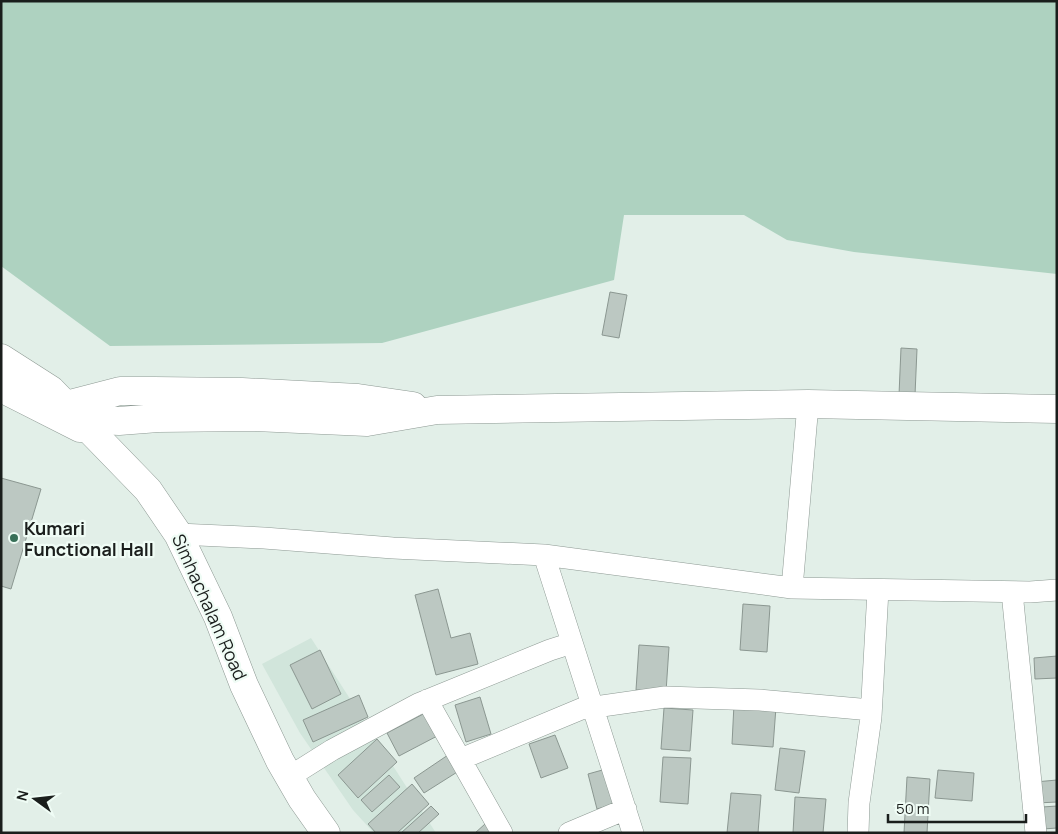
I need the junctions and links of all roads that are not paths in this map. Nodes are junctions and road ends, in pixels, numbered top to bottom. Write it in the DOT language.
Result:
graph roads {
  1 [pos="1,358"];
  2 [pos="1,388"];
  3 [pos="808,404"];
  4 [pos="1057,409"];
  5 [pos="80,420"];
  6 [pos="178,534"];
  7 [pos="544,555"];
  8 [pos="792,588"];
  9 [pos="878,590"];
  10 [pos="1057,590"];
  11 [pos="1012,592"];
  12 [pos="572,643"];
  13 [pos="427,700"];
  14 [pos="592,706"];
  15 [pos="871,710"];
  16 [pos="461,759"];
  17 [pos="289,777"];
  18 [pos="626,810"];
  19 [pos="326,833"];
  20 [pos="502,833"];
  21 [pos="569,833"];
  22 [pos="633,833"];
  23 [pos="858,833"];
  24 [pos="1036,833"];
  1 -- 5 [label="street"];
  2 -- 5 [label="street, Simhachalam Road"];
  3 -- 4 [label="street"];
  3 -- 5 [label="street"];
  3 -- 8 [label="street"];
  5 -- 6 [label="street, Simhachalam Road"];
  6 -- 7 [label="street"];
  6 -- 17 [label="street, Simhachalam Road"];
  7 -- 8 [label="street"];
  7 -- 12 [label="street"];
  8 -- 9 [label="street"];
  9 -- 11 [label="street"];
  9 -- 15 [label="street"];
  10 -- 11 [label="street"];
  11 -- 24 [label="street"];
  12 -- 13 [label="street"];
  12 -- 14 [label="street"];
  13 -- 16 [label="street"];
  13 -- 17 [label="street"];
  14 -- 15 [label="street"];
  14 -- 16 [label="street"];
  14 -- 18 [label="street"];
  15 -- 23 [label="street"];
  16 -- 20 [label="street"];
  17 -- 19 [label="street, Simhachalam Road"];
  18 -- 21 [label="street"];
  18 -- 22 [label="street"];
}
